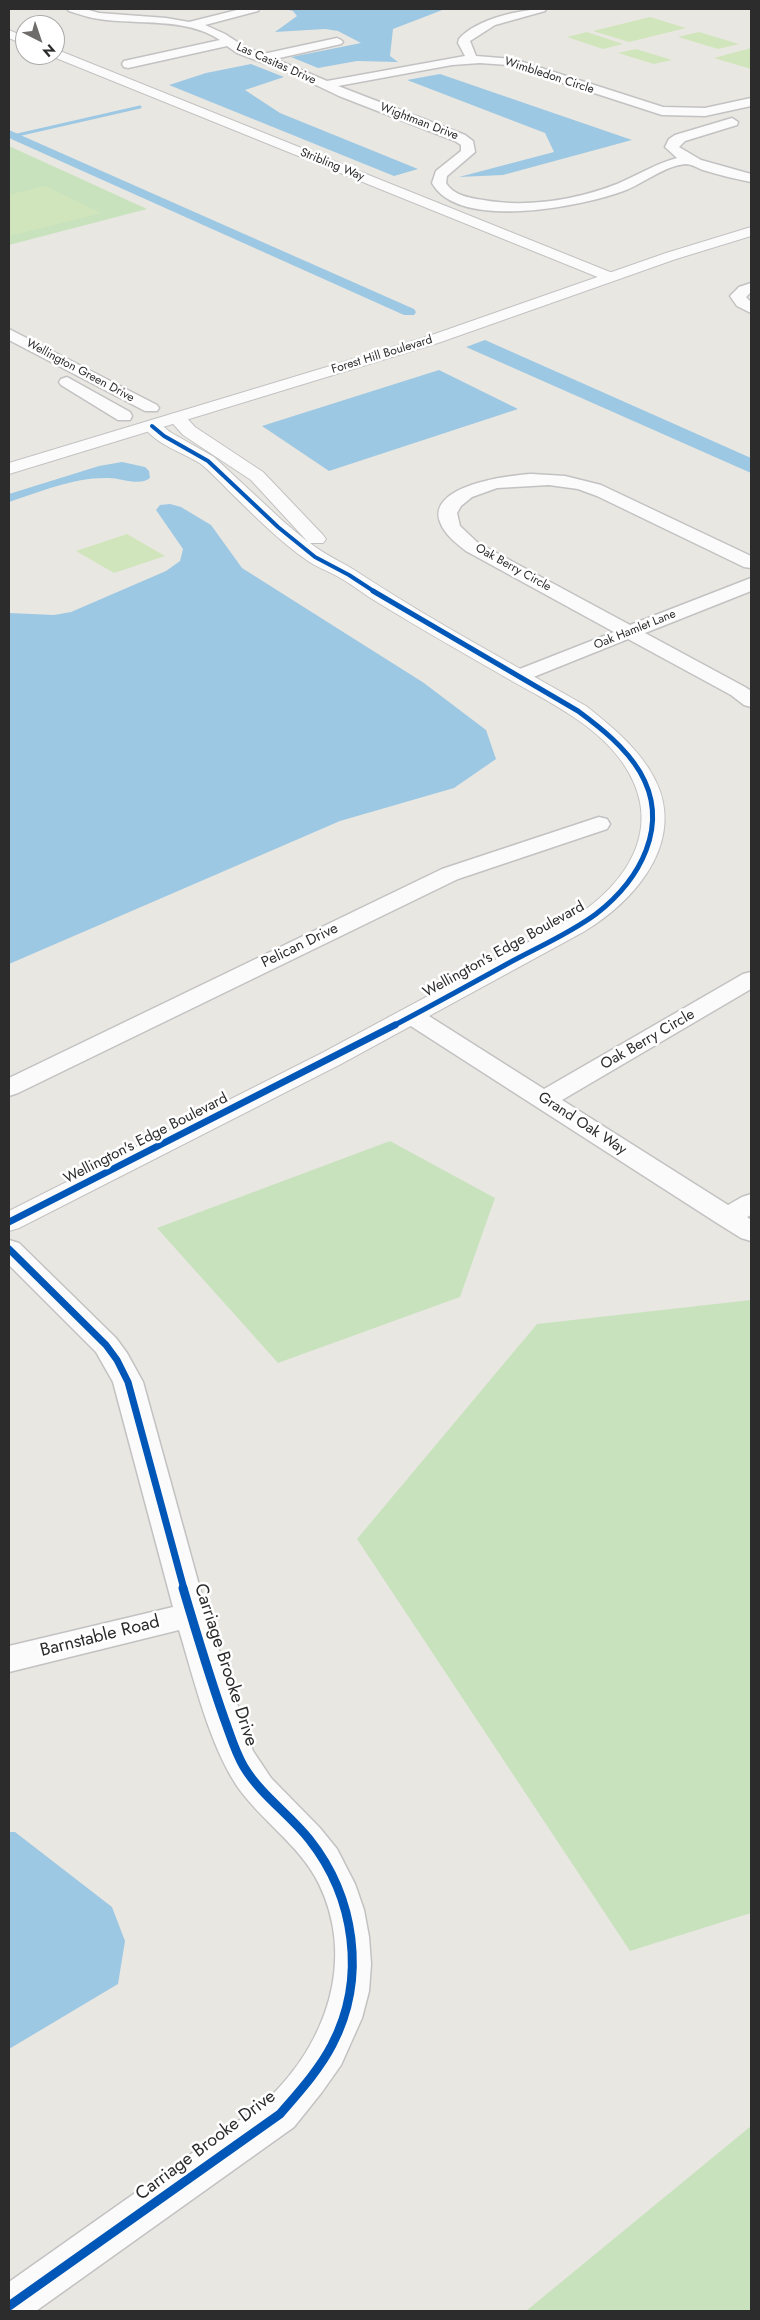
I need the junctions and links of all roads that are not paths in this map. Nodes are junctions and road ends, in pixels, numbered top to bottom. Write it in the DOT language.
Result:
graph roads {
  1 [pos="73,9"];
  2 [pos="254,9"];
  3 [pos="541,9"];
  4 [pos="190,25"];
  5 [pos="228,42"];
  6 [pos="336,42"];
  7 [pos="65,57"];
  8 [pos="262,58"];
  9 [pos="472,59"];
  10 [pos="128,64"];
  11 [pos="324,85"];
  12 [pos="749,104"];
  13 [pos="745,121"];
  14 [pos="689,159"];
  15 [pos="751,178"];
  16 [pos="751,216"];
  17 [pos="751,231"];
  18 [pos="636,252"];
  19 [pos="610,260"];
  20 [pos="586,268"];
  21 [pos="568,274"];
  22 [pos="610,277"];
  23 [pos="751,287"];
  24 [pos="751,308"];
  25 [pos="9,334"];
  26 [pos="9,351"];
  27 [pos="218,388"];
  28 [pos="170,402"];
  29 [pos="151,408"];
  30 [pos="124,416"];
  31 [pos="177,418"];
  32 [pos="106,421"];
  33 [pos="152,426"];
  34 [pos="93,443"];
  35 [pos="9,469"];
  36 [pos="751,563"];
  37 [pos="349,575"];
  38 [pos="751,584"];
  39 [pos="629,632"];
  40 [pos="519,676"];
  41 [pos="751,701"];
  42 [pos="599,824"];
  43 [pos="751,979"];
  44 [pos="412,1016"];
  45 [pos="9,1088"];
  46 [pos="544,1100"];
  47 [pos="751,1203"];
  48 [pos="727,1217"];
  49 [pos="9,1222"];
  50 [pos="751,1232"];
  51 [pos="9,1249"];
  52 [pos="191,1615"];
  53 [pos="9,1659"];
  54 [pos="9,2306"];
  1 -- 4 [label="street, Las Casitas Drive"];
  2 -- 4 [label="street"];
  3 -- 9 [label="street"];
  4 -- 5 [label="street, Las Casitas Drive"];
  5 -- 8 [label="street, Las Casitas Drive"];
  5 -- 10 [label="street, Las Casitas Drive"];
  6 -- 8 [label="street"];
  7 -- 20 [label="street, Stribling Way"];
  8 -- 11 [label="street, Las Casitas Drive"];
  9 -- 11 [label="street, Wimbledon Circle"];
  9 -- 12 [label="street, Wimbledon Circle"];
  11 -- 14 [label="street, Wightman Drive"];
  13 -- 14 [label="street"];
  14 -- 15 [label="street"];
  16 -- 18 [label="street"];
  17 -- 22 [label="street, Forest Hill Boulevard"];
  19 -- 20 [label="street"];
  20 -- 21 [label="street"];
  20 -- 22 [label="street, Stribling Way"];
  22 -- 31 [label="street, Forest Hill Boulevard"];
  23 -- 24 [label="street"];
  25 -- 29 [label="street, Wellington Green Drive"];
  26 -- 30 [label="street, Wellington Green Drive"];
  27 -- 33 [label="street"];
  28 -- 29 [label="street"];
  29 -- 30 [label="street"];
  29 -- 34 [label="street"];
  30 -- 32 [label="street"];
  31 -- 33 [label="street, Forest Hill Boulevard"];
  31 -- 37 [label="street, Wellington's Edge Boulevard"];
  33 -- 34 [label="street, Forest Hill Boulevard"];
  33 -- 37 [label="street, Wellington's Edge Boulevard"];
  34 -- 35 [label="street, Forest Hill Boulevard"];
  36 -- 39 [label="street, Oak Berry Circle"];
  37 -- 40 [label="street, Wellington's Edge Boulevard"];
  38 -- 39 [label="street, Oak Hamlet Lane"];
  39 -- 40 [label="street, Oak Hamlet Lane"];
  39 -- 41 [label="street, Oak Berry Circle"];
  40 -- 44 [label="street, Wellington's Edge Boulevard"];
  42 -- 45 [label="street, Pelican Drive"];
  43 -- 46 [label="street, Oak Berry Circle"];
  44 -- 46 [label="street, Grand Oak Way"];
  44 -- 49 [label="street, Wellington's Edge Boulevard"];
  46 -- 48 [label="street, Grand Oak Way"];
  47 -- 48 [label="street"];
  48 -- 50 [label="street, Grand Oak Way"];
  51 -- 52 [label="street, Carriage Brooke Drive"];
  52 -- 53 [label="street, Barnstable Road"];
  52 -- 54 [label="street, Carriage Brooke Drive"];
}
